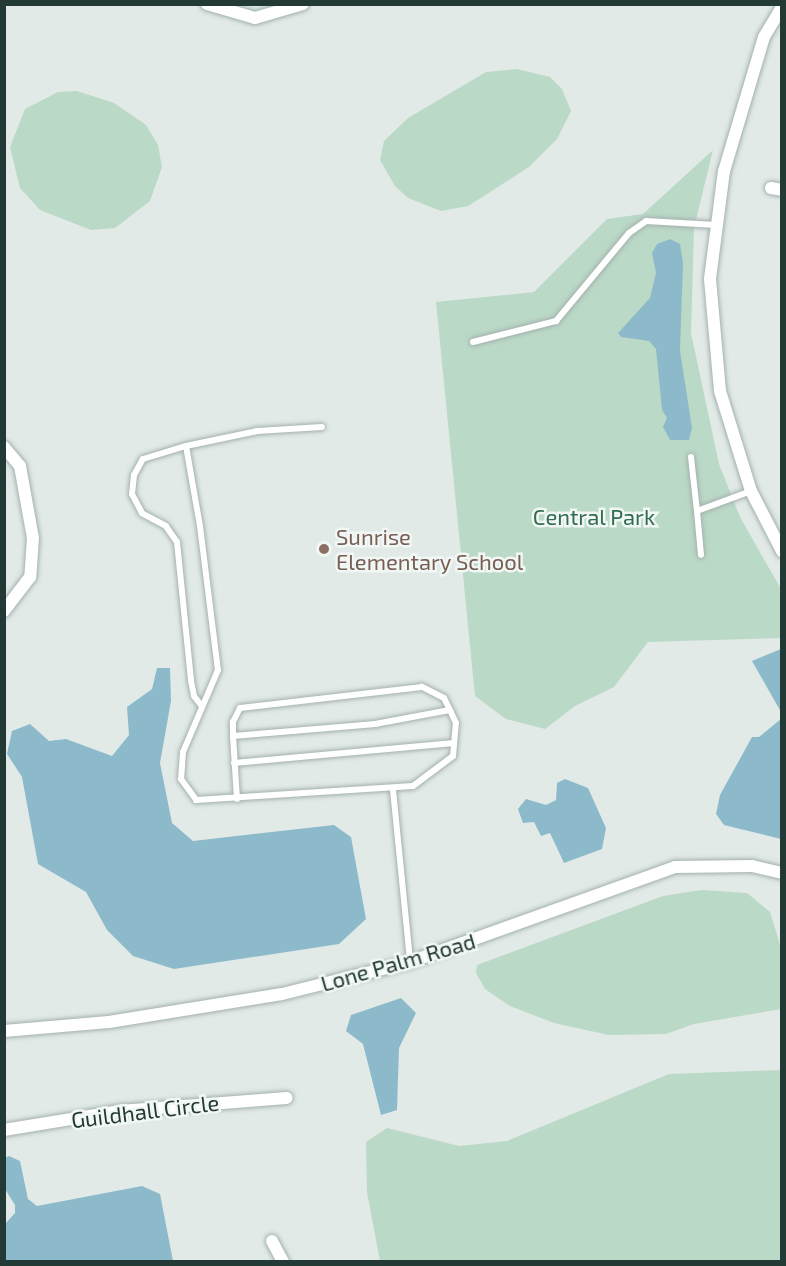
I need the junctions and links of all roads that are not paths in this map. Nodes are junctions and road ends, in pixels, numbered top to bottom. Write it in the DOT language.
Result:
graph roads {
  1 [pos="207,4"];
  2 [pos="303,4"];
  3 [pos="782,6"];
  4 [pos="716,225"];
  5 [pos="473,342"];
  6 [pos="322,427"];
  7 [pos="186,446"];
  8 [pos="4,447"];
  9 [pos="691,458"];
  10 [pos="751,491"];
  11 [pos="697,511"];
  12 [pos="782,551"];
  13 [pos="701,555"];
  14 [pos="4,611"];
  15 [pos="201,705"];
  16 [pos="450,710"];
  17 [pos="233,736"];
  18 [pos="454,743"];
  19 [pos="234,763"];
  20 [pos="393,790"];
  21 [pos="237,799"];
  22 [pos="782,873"];
  23 [pos="410,962"];
  24 [pos="4,1031"];
  25 [pos="286,1098"];
  26 [pos="4,1130"];
  27 [pos="272,1241"];
  28 [pos="283,1262"];
  1 -- 2 [label="street"];
  3 -- 4 [label="street"];
  4 -- 5 [label="lane"];
  4 -- 10 [label="street"];
  6 -- 7 [label="lane"];
  7 -- 15 [label="lane"];
  7 -- 15 [label="lane"];
  8 -- 14 [label="street"];
  9 -- 11 [label="lane"];
  10 -- 11 [label="lane"];
  10 -- 12 [label="street"];
  11 -- 13 [label="lane"];
  15 -- 21 [label="lane"];
  16 -- 17 [label="lane"];
  16 -- 17 [label="lane"];
  16 -- 18 [label="lane"];
  17 -- 19 [label="lane"];
  18 -- 19 [label="lane"];
  18 -- 20 [label="lane"];
  19 -- 21 [label="lane"];
  20 -- 21 [label="lane"];
  20 -- 23 [label="lane"];
  22 -- 23 [label="street, Lone Palm Road"];
  23 -- 24 [label="street, Lone Palm Road"];
  25 -- 26 [label="street, Guildhall Circle"];
  27 -- 28 [label="street"];
}
